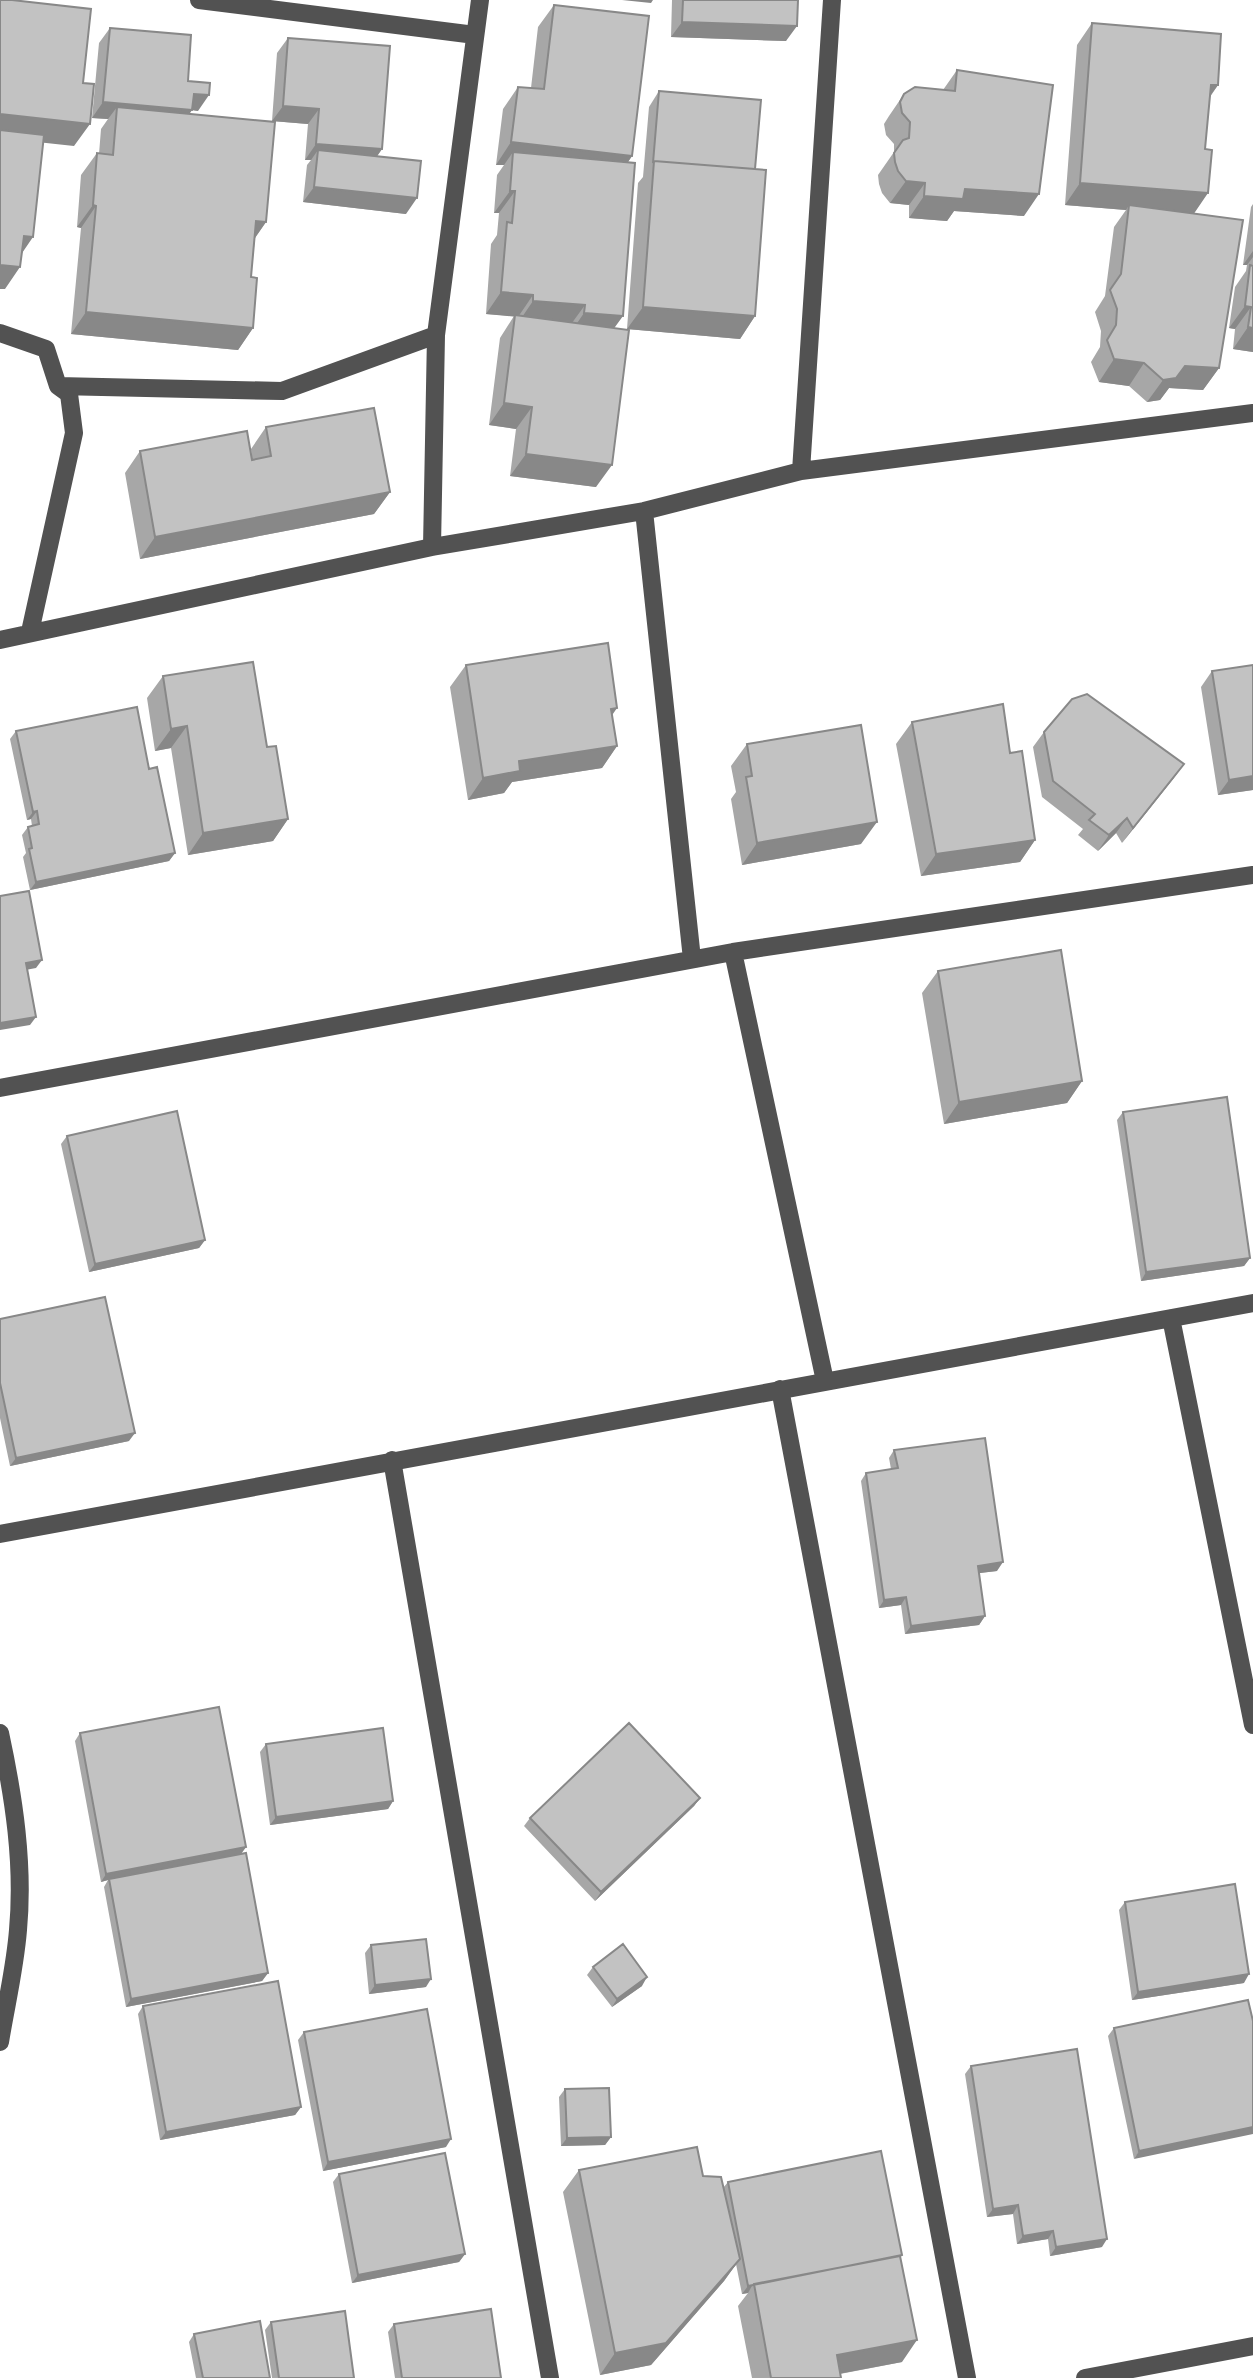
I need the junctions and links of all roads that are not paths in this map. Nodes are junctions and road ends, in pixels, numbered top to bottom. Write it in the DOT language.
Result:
graph roads {
  1 [pos="199,0"];
  2 [pos="480,0"];
  3 [pos="832,0"];
  4 [pos="475,35"];
  5 [pos="0,333"];
  6 [pos="436,335"];
  7 [pos="58,386"];
  8 [pos="1253,413"];
  9 [pos="801,471"];
  10 [pos="644,511"];
  11 [pos="432,547"];
  12 [pos="30,632"];
  13 [pos="0,640"];
  14 [pos="1253,875"];
  15 [pos="733,952"];
  16 [pos="692,959"];
  17 [pos="0,1088"];
  18 [pos="1253,1303"];
  19 [pos="1171,1318"];
  20 [pos="825,1381"];
  21 [pos="780,1389"];
  22 [pos="392,1460"];
  23 [pos="0,1534"];
  24 [pos="1253,1725"];
  25 [pos="0,1733"];
  26 [pos="0,2042"];
  27 [pos="1253,2346"];
  28 [pos="550,2378"];
  29 [pos="967,2378"];
  30 [pos="1085,2378"];
  1 -- 4 [label="street"];
  2 -- 4 [label="street"];
  3 -- 9 [label="street"];
  4 -- 6 [label="street"];
  5 -- 7 [label="street"];
  6 -- 7 [label="street"];
  6 -- 11 [label="street"];
  7 -- 12 [label="street"];
  8 -- 9 [label="street"];
  9 -- 10 [label="street"];
  10 -- 11 [label="street"];
  10 -- 16 [label="street"];
  11 -- 12 [label="street"];
  12 -- 13 [label="street"];
  14 -- 15 [label="street"];
  15 -- 16 [label="street"];
  15 -- 20 [label="street"];
  16 -- 17 [label="street"];
  18 -- 19 [label="street"];
  19 -- 20 [label="street"];
  19 -- 24 [label="street"];
  20 -- 21 [label="street"];
  21 -- 22 [label="street"];
  21 -- 29 [label="street"];
  22 -- 23 [label="street"];
  22 -- 28 [label="street"];
  25 -- 26 [label="street"];
  27 -- 30 [label="street"];
}
